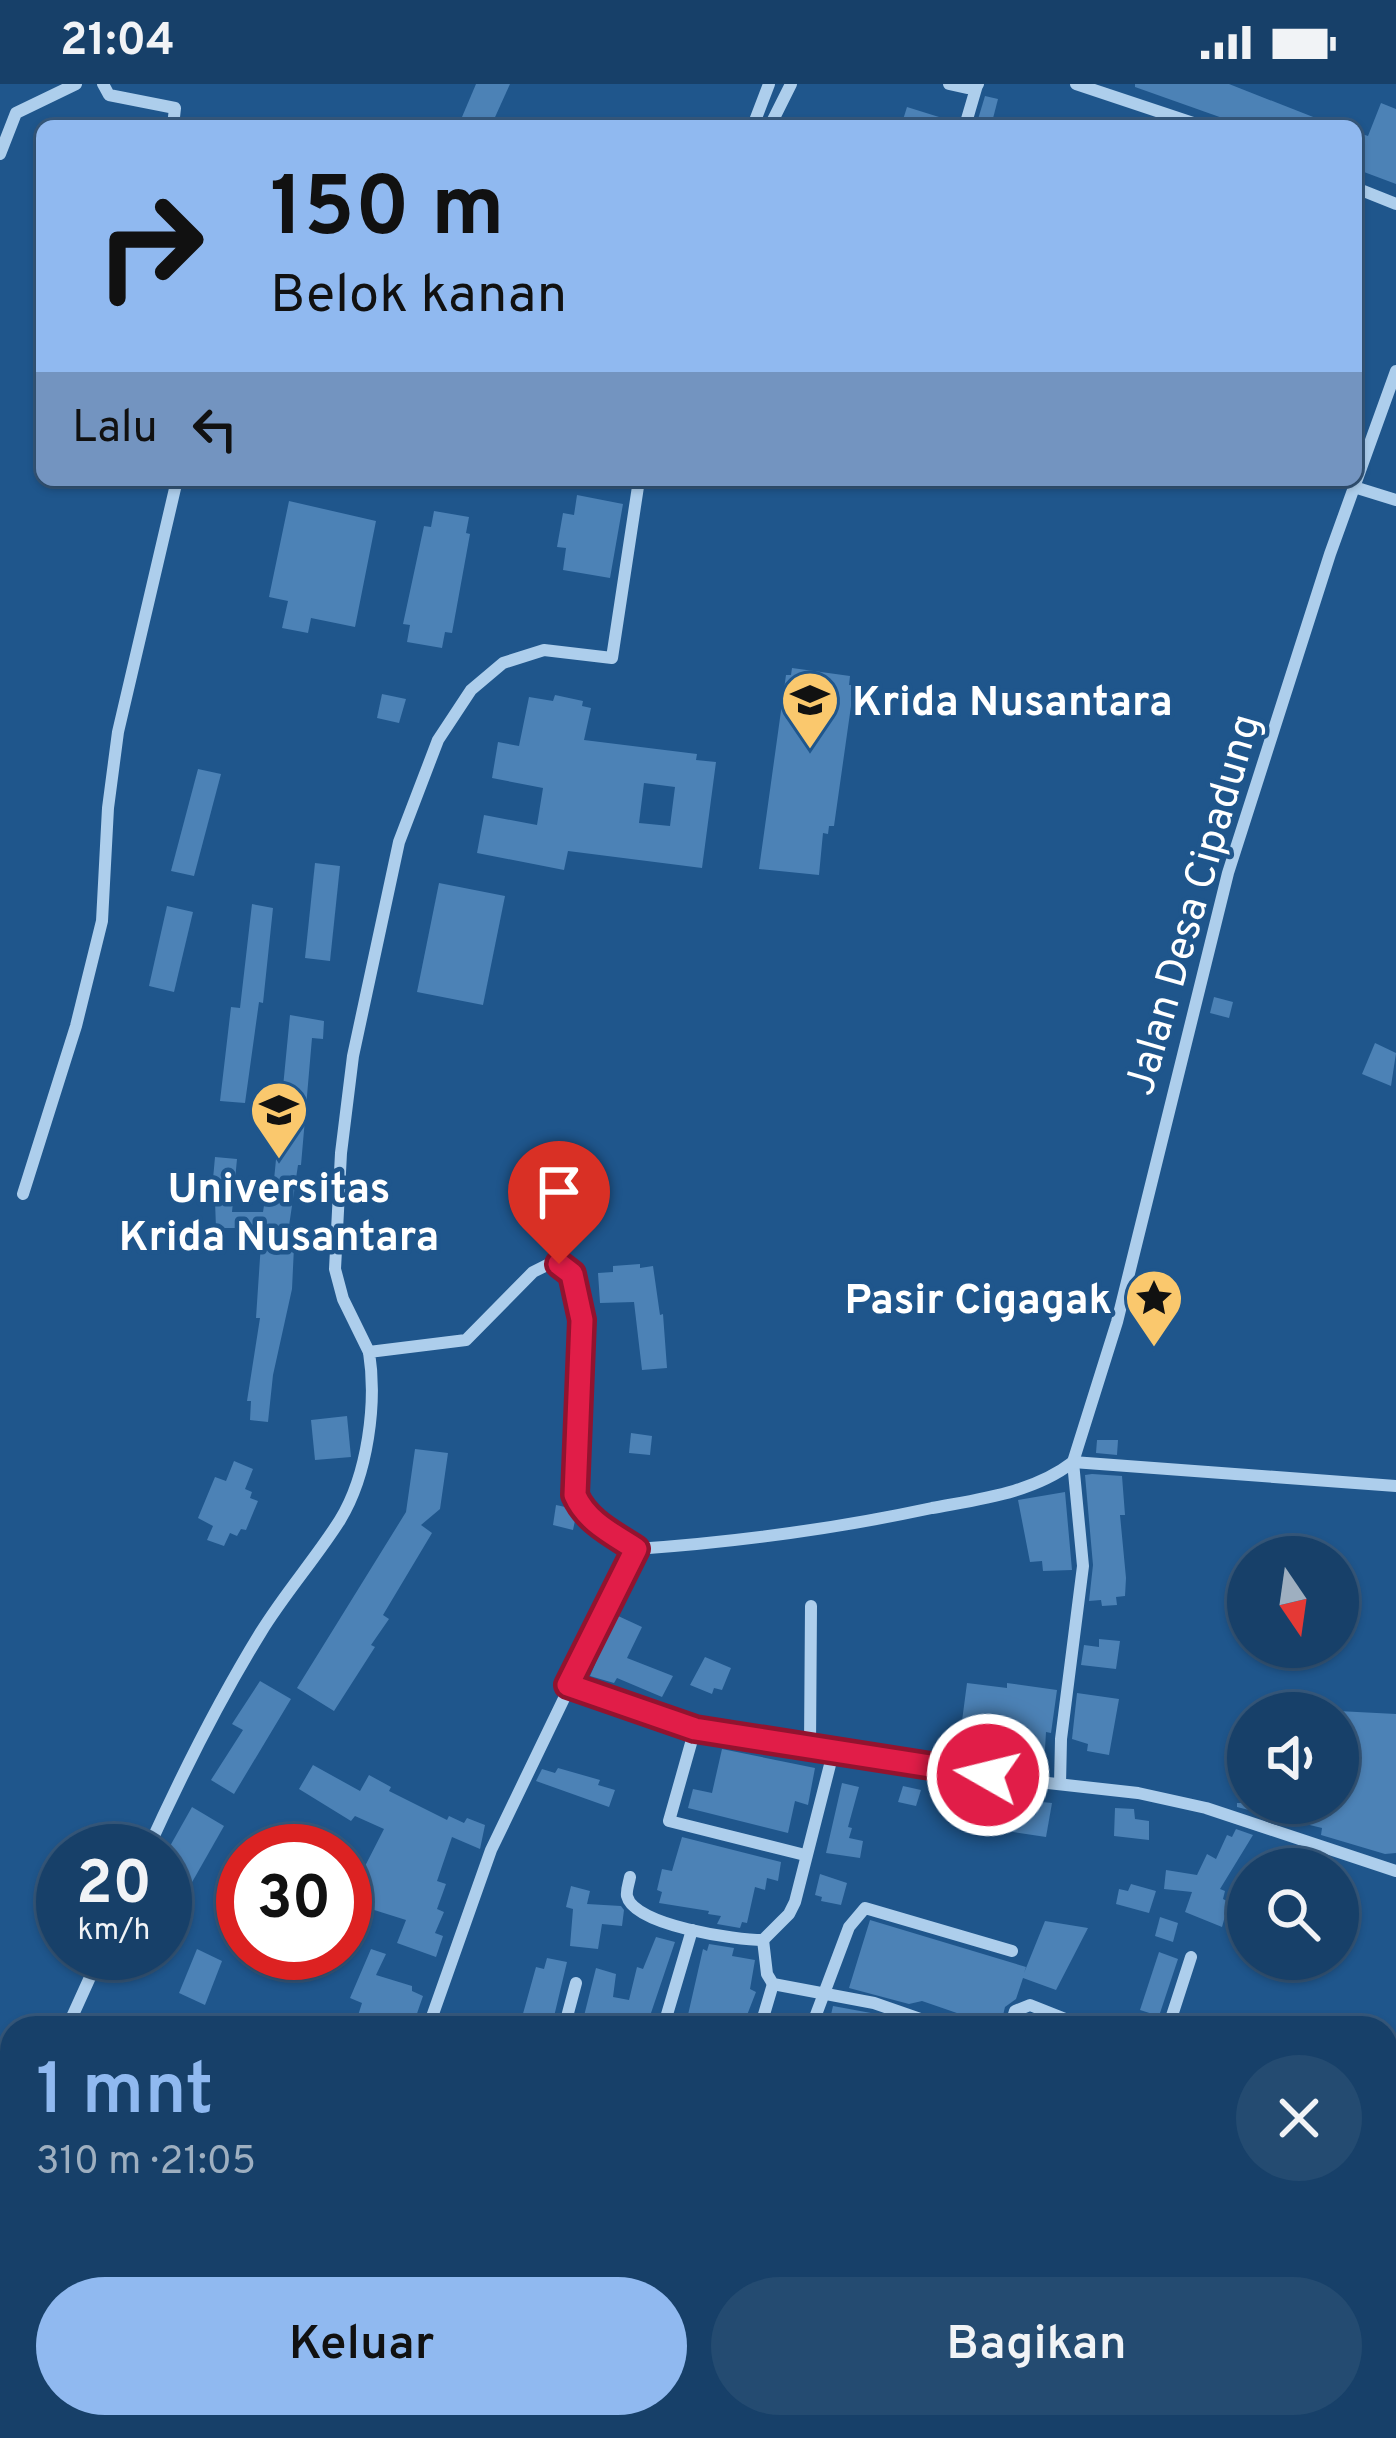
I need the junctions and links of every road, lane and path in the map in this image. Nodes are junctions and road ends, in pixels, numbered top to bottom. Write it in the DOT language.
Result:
graph roads {
  1 [pos="76,84"];
  2 [pos="103,84"];
  3 [pos="769,84"];
  4 [pos="791,84"];
  5 [pos="949,84"];
  6 [pos="977,84"];
  7 [pos="1076,84"];
  8 [pos="174,120"];
  9 [pos="755,120"];
  10 [pos="773,120"];
  11 [pos="967,120"];
  12 [pos="1184,120"];
  13 [pos="0,154"];
  14 [pos="1362,190"];
  15 [pos="1396,204"];
  16 [pos="1395,376"];
  17 [pos="1362,465"];
  18 [pos="176,486"];
  19 [pos="638,486"];
  20 [pos="1354,487"];
  21 [pos="1396,500"];
  22 [pos="23,1194"];
  23 [pos="369,1352"];
  24 [pos="1073,1462"];
  25 [pos="1396,1486"];
  26 [pos="636,1549"];
  27 [pos="811,1606"];
  28 [pos="568,1685"];
  29 [pos="695,1729"];
  30 [pos="810,1746"];
  31 [pos="833,1749"];
  32 [pos="1060,1784"];
  33 [pos="159,1824"];
  34 [pos="805,1855"];
  35 [pos="1396,1871"];
  36 [pos="629,1876"];
  37 [pos="692,1930"];
  38 [pos="763,1940"];
  39 [pos="1012,1951"];
  40 [pos="1191,1957"];
  41 [pos="89,1980"];
  42 [pos="576,1983"];
  43 [pos="773,1984"];
  44 [pos="823,1991"];
  45 [pos="72,2016"];
  46 [pos="432,2016"];
  47 [pos="567,2016"];
  48 [pos="667,2016"];
  49 [pos="764,2016"];
  50 [pos="815,2016"];
  51 [pos="897,2016"];
  52 [pos="1014,2016"];
  53 [pos="1058,2016"];
  54 [pos="1172,2016"];
  1 -- 13 [label="street"];
  2 -- 8 [label="street"];
  3 -- 9 [label="street"];
  4 -- 10 [label="street"];
  5 -- 6 [label="street"];
  6 -- 11 [label="street"];
  7 -- 12 [label="street"];
  14 -- 15 [label="street"];
  16 -- 17 [label="street, Jalan Desa Cipadung"];
  18 -- 22 [label="street"];
  19 -- 23 [label="street"];
  20 -- 21 [label="street"];
  20 -- 24 [label="street, Jalan Desa Cipadung"];
  23 -- 26 [label="street"];
  23 -- 33 [label="street"];
  24 -- 25 [label="street"];
  24 -- 26 [label="street"];
  24 -- 32 [label="street"];
  26 -- 28 [label="street"];
  27 -- 30 [label="street"];
  28 -- 29 [label="street"];
  28 -- 46 [label="street"];
  29 -- 30 [label="street"];
  29 -- 34 [label="street"];
  30 -- 31 [label="street"];
  31 -- 32 [label="street"];
  31 -- 34 [label="street"];
  32 -- 35 [label="street"];
  34 -- 38 [label="street"];
  36 -- 37 [label="street"];
  37 -- 38 [label="street"];
  37 -- 48 [label="street"];
  38 -- 43 [label="street"];
  39 -- 44 [label="street"];
  40 -- 54 [label="street"];
  41 -- 45 [label="street"];
  42 -- 47 [label="street"];
  43 -- 44 [label="street"];
  43 -- 49 [label="street"];
  44 -- 50 [label="street"];
  44 -- 51 [label="street"];
  52 -- 53 [label="street"];
}
